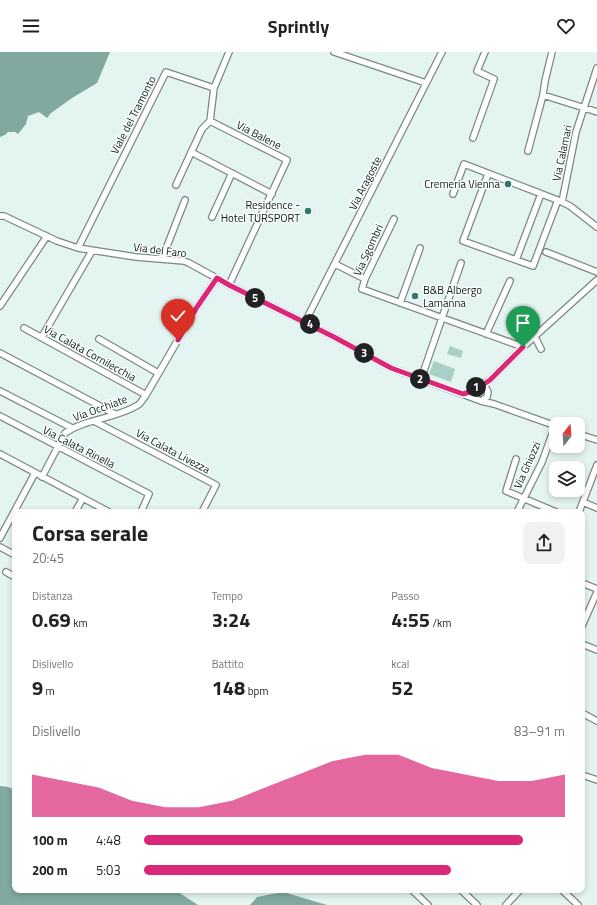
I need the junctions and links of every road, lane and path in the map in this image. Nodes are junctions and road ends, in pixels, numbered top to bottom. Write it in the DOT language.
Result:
graph roads {
  1 [pos="229,52"];
  2 [pos="334,52"];
  3 [pos="442,52"];
  4 [pos="485,52"];
  5 [pos="552,52"];
  6 [pos="597,68"];
  7 [pos="426,83"];
  8 [pos="214,88"];
  9 [pos="543,95"];
  10 [pos="584,107"];
  11 [pos="597,112"];
  12 [pos="210,121"];
  13 [pos="474,138"];
  14 [pos="528,150"];
  15 [pos="191,152"];
  16 [pos="232,174"];
  17 [pos="488,174"];
  18 [pos="176,185"];
  19 [pos="272,194"];
  20 [pos="452,194"];
  21 [pos="541,194"];
  22 [pos="185,200"];
  23 [pos="560,201"];
  24 [pos="2,216"];
  25 [pos="212,217"];
  26 [pos="394,219"];
  27 [pos="0,222"];
  28 [pos="597,227"];
  29 [pos="47,236"];
  30 [pos="78,248"];
  31 [pos="420,248"];
  32 [pos="92,251"];
  33 [pos="546,252"];
  34 [pos="162,259"];
  35 [pos="516,260"];
  36 [pos="461,263"];
  37 [pos="335,264"];
  38 [pos="597,272"];
  39 [pos="217,278"];
  40 [pos="365,279"];
  41 [pos="597,280"];
  42 [pos="510,281"];
  43 [pos="229,285"];
  44 [pos="400,303"];
  45 [pos="0,306"];
  46 [pos="442,318"];
  47 [pos="305,322"];
  48 [pos="24,328"];
  49 [pos="486,334"];
  50 [pos="43,335"];
  51 [pos="535,337"];
  52 [pos="99,339"];
  53 [pos="523,347"];
  54 [pos="541,349"];
  55 [pos="0,353"];
  56 [pos="158,373"];
  57 [pos="421,379"];
  58 [pos="490,380"];
  59 [pos="481,386"];
  60 [pos="487,389"];
  61 [pos="0,391"];
  62 [pos="473,391"];
  63 [pos="463,394"];
  64 [pos="146,395"];
  65 [pos="488,397"];
  66 [pos="475,398"];
  67 [pos="481,401"];
  68 [pos="494,404"];
  69 [pos="115,414"];
  70 [pos="0,416"];
  71 [pos="94,421"];
  72 [pos="549,424"];
  73 [pos="72,428"];
  74 [pos="585,436"];
  75 [pos="597,440"];
  76 [pos="549,443"];
  77 [pos="58,447"];
  78 [pos="0,454"];
  79 [pos="516,459"];
  80 [pos="597,465"];
  81 [pos="35,473"];
  82 [pos="42,477"];
  83 [pos="83,498"];
  84 [pos="523,498"];
  85 [pos="583,502"];
  86 [pos="597,508"];
  87 [pos="16,509"];
  88 [pos="77,509"];
  89 [pos="103,509"];
  90 [pos="142,509"];
  91 [pos="204,509"];
  92 [pos="518,509"];
  93 [pos="542,509"];
  94 [pos="580,509"];
  95 [pos="12,516"];
  96 [pos="0,538"];
  97 [pos="0,547"];
  98 [pos="12,553"];
  99 [pos="6,572"];
  100 [pos="12,575"];
  101 [pos="585,584"];
  102 [pos="597,589"];
  103 [pos="597,592"];
  104 [pos="585,617"];
  105 [pos="585,645"];
  106 [pos="597,650"];
  107 [pos="585,715"];
  108 [pos="597,721"];
  109 [pos="585,776"];
  110 [pos="597,780"];
  111 [pos="415,893"];
  112 [pos="464,893"];
  113 [pos="517,893"];
  114 [pos="565,893"];
  115 [pos="428,905"];
  116 [pos="477,905"];
  117 [pos="506,905"];
  118 [pos="578,905"];
  1 -- 8 [label="street"];
  2 -- 7 [label="street"];
  3 -- 7 [label="street, Via Aragoste"];
  4 -- 13 [label="street"];
  5 -- 9 [label="street"];
  6 -- 10 [label="street, Via Calamari"];
  7 -- 37 [label="street, Via Aragoste"];
  8 -- 12 [label="street"];
  8 -- 30 [label="street, Viale del Tramonto"];
  9 -- 10 [label="street"];
  9 -- 14 [label="street"];
  10 -- 11 [label="street"];
  10 -- 23 [label="street, Via Calamari"];
  12 -- 15 [label="street"];
  12 -- 19 [label="street, Via Balene"];
  15 -- 16 [label="street"];
  15 -- 18 [label="street"];
  16 -- 19 [label="street"];
  16 -- 25 [label="street"];
  17 -- 20 [label="street"];
  17 -- 21 [label="street"];
  17 -- 35 [label="street"];
  19 -- 43 [label="street, Via Balene"];
  21 -- 23 [label="street"];
  21 -- 35 [label="street"];
  22 -- 34 [label="street"];
  23 -- 28 [label="street"];
  23 -- 35 [label="street, Via Calamari"];
  24 -- 27 [label="street"];
  24 -- 29 [label="street, Via del Faro"];
  26 -- 40 [label="street, Via Sgombri"];
  29 -- 30 [label="street, Via del Faro"];
  29 -- 45 [label="street"];
  30 -- 32 [label="street, Via del Faro"];
  31 -- 44 [label="street"];
  32 -- 34 [label="street, Via del Faro"];
  32 -- 50 [label="street"];
  33 -- 38 [label="street"];
  34 -- 39 [label="street, Via del Faro"];
  36 -- 46 [label="street"];
  37 -- 40 [label="street"];
  37 -- 47 [label="street, Via Aragoste"];
  39 -- 43 [label="street, Via del Faro"];
  39 -- 56 [label="street, Via Occhiate"];
  40 -- 44 [label="street, Via Sgombri"];
  41 -- 51 [label="street"];
  42 -- 49 [label="street"];
  43 -- 47 [label="street, Via del Faro"];
  44 -- 46 [label="street"];
  46 -- 49 [label="street"];
  46 -- 57 [label="street"];
  47 -- 57 [label="street, Via del Faro"];
  48 -- 64 [label="street, Via Calata Cornilecchia"];
  49 -- 53 [label="street"];
  51 -- 53 [label="street"];
  51 -- 54 [label="street"];
  52 -- 56 [label="street"];
  53 -- 58 [label="street"];
  55 -- 69 [label="street"];
  56 -- 64 [label="street, Via Occhiate"];
  57 -- 63 [label="street, Via del Faro"];
  58 -- 59 [label="street"];
  58 -- 60 [label="street"];
  59 -- 60 [label="street"];
  59 -- 62 [label="street"];
  60 -- 65 [label="street"];
  61 -- 73 [label="street"];
  62 -- 63 [label="street"];
  62 -- 66 [label="street"];
  63 -- 66 [label="street, Via del Faro"];
  64 -- 69 [label="street, Via Occhiate"];
  65 -- 67 [label="street"];
  65 -- 68 [label="street"];
  66 -- 67 [label="street"];
  67 -- 68 [label="street"];
  68 -- 72 [label="street"];
  69 -- 71 [label="street, Via Occhiate"];
  70 -- 77 [label="street, Via Calata Rinella"];
  71 -- 73 [label="street, Via Occhiate"];
  71 -- 91 [label="street, Via Calata Livezza"];
  73 -- 77 [label="street, Via Occhiate"];
  74 -- 75 [label="street"];
  76 -- 84 [label="street, Via Ghiozzi"];
  77 -- 82 [label="street, Via Occhiate"];
  77 -- 90 [label="street, Via Calata Rinella"];
  78 -- 81 [label="street"];
  79 -- 84 [label="street"];
  80 -- 85 [label="street"];
  81 -- 82 [label="street"];
  81 -- 87 [label="street"];
  82 -- 83 [label="street"];
  83 -- 88 [label="street"];
  83 -- 89 [label="street"];
  84 -- 92 [label="street, Via Ghiozzi"];
  84 -- 93 [label="street"];
  85 -- 86 [label="street"];
  85 -- 94 [label="street"];
  95 -- 96 [label="street"];
  97 -- 98 [label="street"];
  99 -- 100 [label="street"];
  101 -- 102 [label="street"];
  103 -- 104 [label="street"];
  105 -- 106 [label="street"];
  107 -- 108 [label="street"];
  109 -- 110 [label="street"];
  111 -- 115 [label="street"];
  112 -- 116 [label="street"];
  113 -- 117 [label="street"];
  114 -- 118 [label="street"];
}
